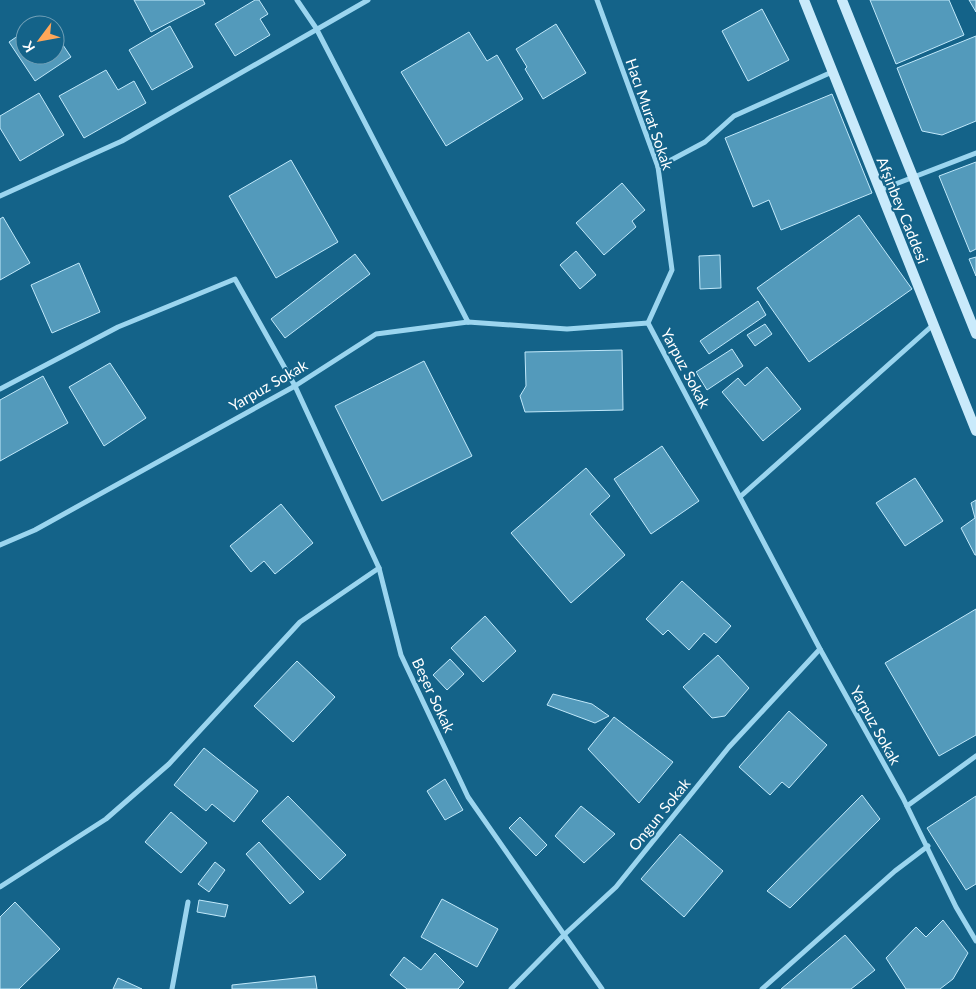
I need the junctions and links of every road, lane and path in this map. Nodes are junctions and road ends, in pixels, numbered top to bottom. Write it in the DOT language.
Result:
graph roads {
  1 [pos="297,0"];
  2 [pos="368,0"];
  3 [pos="597,0"];
  4 [pos="804,0"];
  5 [pos="842,0"];
  6 [pos="316,28"];
  7 [pos="832,72"];
  8 [pos="976,153"];
  9 [pos="658,167"];
  10 [pos="912,178"];
  11 [pos="879,190"];
  12 [pos="0,196"];
  13 [pos="468,322"];
  14 [pos="648,323"];
  15 [pos="933,325"];
  16 [pos="976,334"];
  17 [pos="295,386"];
  18 [pos="0,389"];
  19 [pos="976,431"];
  20 [pos="741,496"];
  21 [pos="0,545"];
  22 [pos="380,568"];
  23 [pos="820,648"];
  24 [pos="976,756"];
  25 [pos="907,806"];
  26 [pos="928,846"];
  27 [pos="0,887"];
  28 [pos="188,902"];
  29 [pos="565,934"];
  30 [pos="976,941"];
  31 [pos="172,989"];
  32 [pos="511,989"];
  33 [pos="602,989"];
  34 [pos="762,989"];
  1 -- 6 [label="street"];
  2 -- 6 [label="street"];
  3 -- 9 [label="street, Hacı Murat Sokak"];
  4 -- 7 [label="main road, Afşinbey Caddesi"];
  5 -- 10 [label="main road, Afşinbey Caddesi"];
  6 -- 12 [label="street"];
  6 -- 13 [label="street"];
  7 -- 9 [label="street"];
  7 -- 11 [label="main road, Afşinbey Caddesi"];
  8 -- 10 [label="street"];
  9 -- 14 [label="street, Hacı Murat Sokak"];
  10 -- 11 [label="street"];
  10 -- 16 [label="main road, Afşinbey Caddesi"];
  11 -- 15 [label="main road, Afşinbey Caddesi"];
  13 -- 14 [label="street, Yarpuz Sokak"];
  13 -- 17 [label="street, Yarpuz Sokak"];
  14 -- 20 [label="street, Yarpuz Sokak"];
  15 -- 19 [label="main road, Afşinbey Caddesi"];
  15 -- 20 [label="street"];
  17 -- 18 [label="street, Beşer Sokak"];
  17 -- 21 [label="street, Yarpuz Sokak"];
  17 -- 22 [label="street, Beşer Sokak"];
  20 -- 23 [label="street, Yarpuz Sokak"];
  22 -- 27 [label="street"];
  22 -- 29 [label="street, Beşer Sokak"];
  23 -- 25 [label="street, Yarpuz Sokak"];
  23 -- 29 [label="street, Ongun Sokak"];
  24 -- 25 [label="street"];
  25 -- 26 [label="street, Yarpuz Sokak"];
  26 -- 30 [label="street, Yarpuz Sokak"];
  26 -- 34 [label="street"];
  28 -- 31 [label="street"];
  29 -- 32 [label="street, Ongun Sokak"];
  29 -- 33 [label="street, Beşer Sokak"];
}
